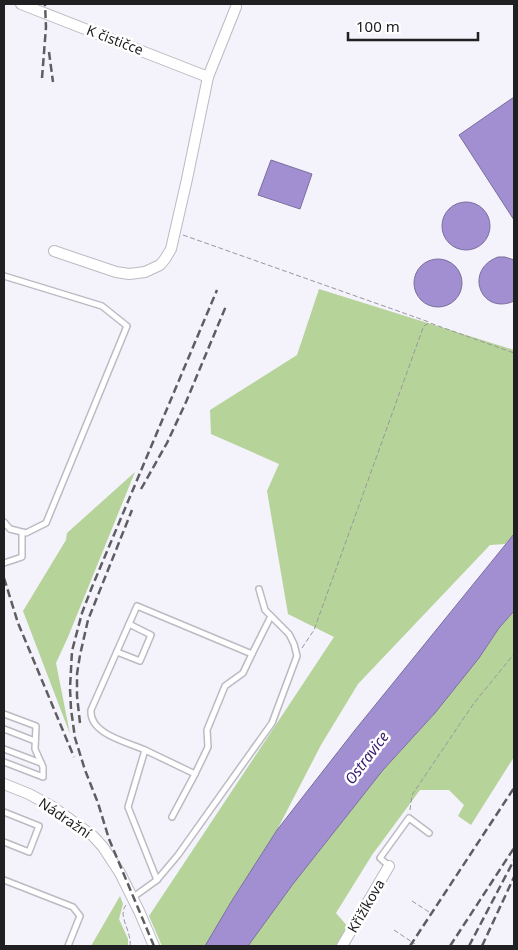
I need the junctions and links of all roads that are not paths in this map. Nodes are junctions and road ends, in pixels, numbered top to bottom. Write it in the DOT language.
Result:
graph roads {
  1 [pos="21,4"];
  2 [pos="236,7"];
  3 [pos="208,77"];
  4 [pos="54,251"];
  5 [pos="4,276"];
  6 [pos="4,522"];
  7 [pos="22,532"];
  8 [pos="4,562"];
  9 [pos="259,588"];
  10 [pos="271,616"];
  11 [pos="129,624"];
  12 [pos="117,652"];
  13 [pos="252,654"];
  14 [pos="4,714"];
  15 [pos="4,729"];
  16 [pos="35,741"];
  17 [pos="4,749"];
  18 [pos="145,750"];
  19 [pos="4,762"];
  20 [pos="42,763"];
  21 [pos="195,774"];
  22 [pos="4,784"];
  23 [pos="4,812"];
  24 [pos="172,817"];
  25 [pos="429,833"];
  26 [pos="4,842"];
  27 [pos="389,866"];
  28 [pos="4,880"];
  29 [pos="157,880"];
  30 [pos="132,899"];
  31 [pos="68,946"];
  32 [pos="154,946"];
  33 [pos="342,946"];
  1 -- 3 [label="street, K čističce"];
  2 -- 3 [label="street"];
  3 -- 4 [label="street"];
  5 -- 7 [label="lane"];
  6 -- 7 [label="lane"];
  7 -- 8 [label="lane"];
  9 -- 10 [label="lane"];
  10 -- 13 [label="lane"];
  10 -- 29 [label="lane"];
  11 -- 12 [label="lane"];
  11 -- 12 [label="lane"];
  11 -- 13 [label="lane"];
  12 -- 18 [label="lane"];
  13 -- 21 [label="lane"];
  14 -- 16 [label="lane"];
  15 -- 16 [label="lane"];
  16 -- 20 [label="lane"];
  17 -- 20 [label="lane"];
  18 -- 21 [label="lane"];
  18 -- 29 [label="lane"];
  19 -- 20 [label="lane"];
  21 -- 24 [label="lane"];
  22 -- 30 [label="street, Nádražní"];
  23 -- 26 [label="lane"];
  25 -- 27 [label="lane"];
  27 -- 33 [label="street, Křižíkova"];
  28 -- 31 [label="lane"];
  29 -- 30 [label="lane"];
  30 -- 32 [label="street, Nádražní"];
}
